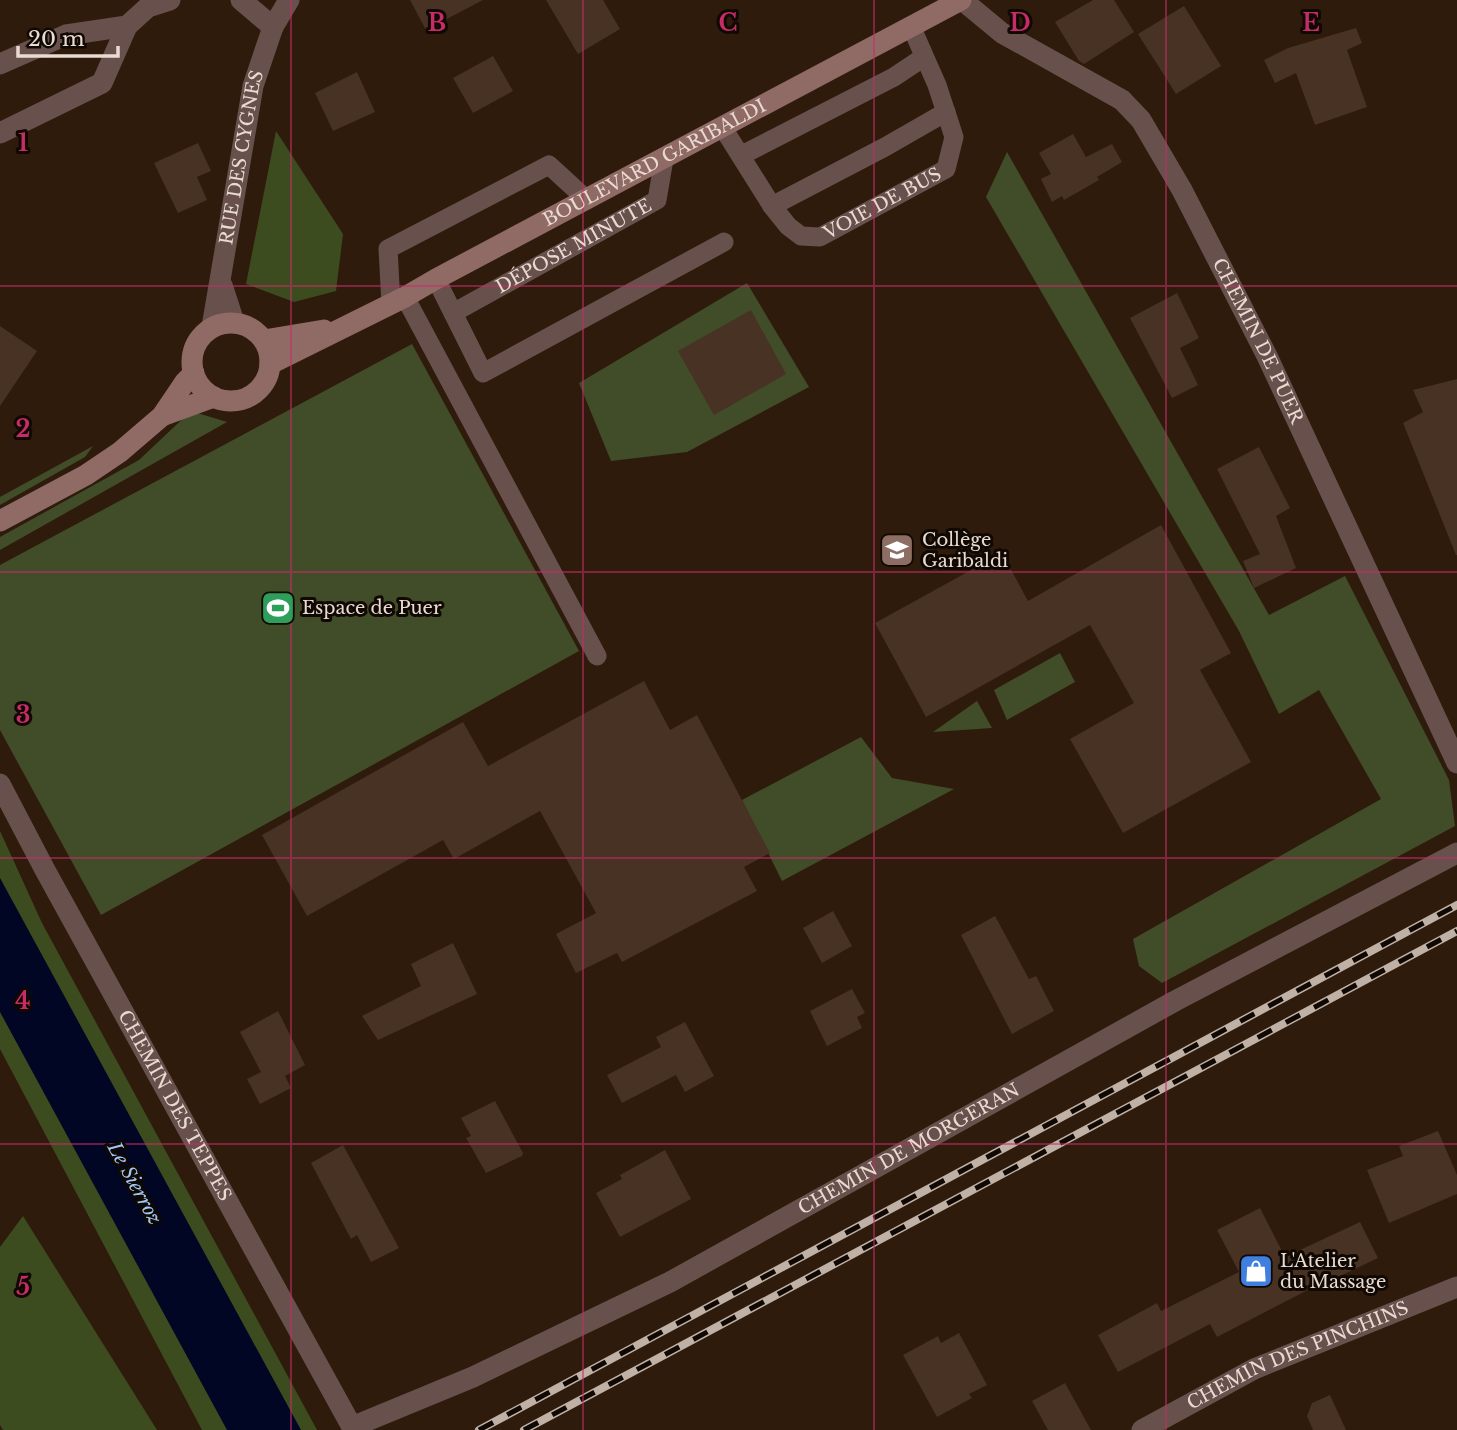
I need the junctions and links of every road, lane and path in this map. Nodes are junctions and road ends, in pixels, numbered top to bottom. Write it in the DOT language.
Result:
graph roads {
  1 [pos="170,0"];
  2 [pos="241,0"];
  3 [pos="289,0"];
  4 [pos="962,0"];
  5 [pos="149,3"];
  6 [pos="127,26"];
  7 [pos="911,26"];
  8 [pos="273,27"];
  9 [pos="924,57"];
  10 [pos="0,64"];
  11 [pos="946,112"];
  12 [pos="723,128"];
  13 [pos="0,133"];
  14 [pos="742,155"];
  15 [pos="664,159"];
  16 [pos="586,200"];
  17 [pos="772,206"];
  18 [pos="724,242"];
  19 [pos="436,279"];
  20 [pos="222,283"];
  21 [pos="398,300"];
  22 [pos="453,313"];
  23 [pos="234,322"];
  24 [pos="347,326"];
  25 [pos="212,327"];
  26 [pos="264,340"];
  27 [pos="270,364"];
  28 [pos="194,373"];
  29 [pos="214,397"];
  30 [pos="162,416"];
  31 [pos="0,522"];
  32 [pos="597,656"];
  33 [pos="1457,763"];
  34 [pos="0,783"];
  35 [pos="1457,853"];
  36 [pos="1457,1287"];
  37 [pos="352,1427"];
  38 [pos="1142,1430"];
  1 -- 5 [label="street"];
  2 -- 8 [label="street"];
  3 -- 8 [label="street, RUE DES CYGNES"];
  4 -- 7 [label="main road, BOULEVARD GARIBALDI"];
  4 -- 33 [label="street, CHEMIN DE PUER"];
  5 -- 6 [label="street"];
  6 -- 10 [label="street"];
  6 -- 13 [label="street"];
  7 -- 9 [label="lane, VOIE DE BUS"];
  7 -- 12 [label="main road, BOULEVARD GARIBALDI"];
  8 -- 20 [label="street, RUE DES CYGNES"];
  9 -- 11 [label="lane, VOIE DE BUS"];
  9 -- 14 [label="lane"];
  11 -- 17 [label="lane"];
  11 -- 17 [label="lane, VOIE DE BUS"];
  12 -- 14 [label="lane, VOIE DE BUS"];
  12 -- 15 [label="main road, BOULEVARD GARIBALDI"];
  14 -- 17 [label="lane, VOIE DE BUS"];
  15 -- 16 [label="main road, BOULEVARD GARIBALDI"];
  15 -- 22 [label="lane, DÉPOSE MINUTE"];
  16 -- 19 [label="main road, BOULEVARD GARIBALDI"];
  16 -- 21 [label="lane"];
  18 -- 22 [label="lane"];
  19 -- 21 [label="main road, BOULEVARD GARIBALDI"];
  19 -- 22 [label="lane"];
  20 -- 23 [label="street, RUE DES CYGNES"];
  20 -- 25 [label="street"];
  21 -- 24 [label="main road, BOULEVARD GARIBALDI"];
  21 -- 32 [label="lane"];
  23 -- 25 [label="main road"];
  23 -- 26 [label="main road"];
  24 -- 26 [label="main road, BOULEVARD GARIBALDI"];
  24 -- 27 [label="main road, BOULEVARD GARIBALDI"];
  25 -- 28 [label="main road"];
  26 -- 27 [label="main road"];
  27 -- 29 [label="main road"];
  28 -- 29 [label="main road"];
  28 -- 30 [label="main road"];
  29 -- 30 [label="main road"];
  30 -- 31 [label="main road"];
  34 -- 37 [label="street, CHEMIN DES TEPPES"];
  35 -- 37 [label="street, CHEMIN DE MORGERAN"];
  36 -- 38 [label="street, CHEMIN DES PINCHINS"];
}
